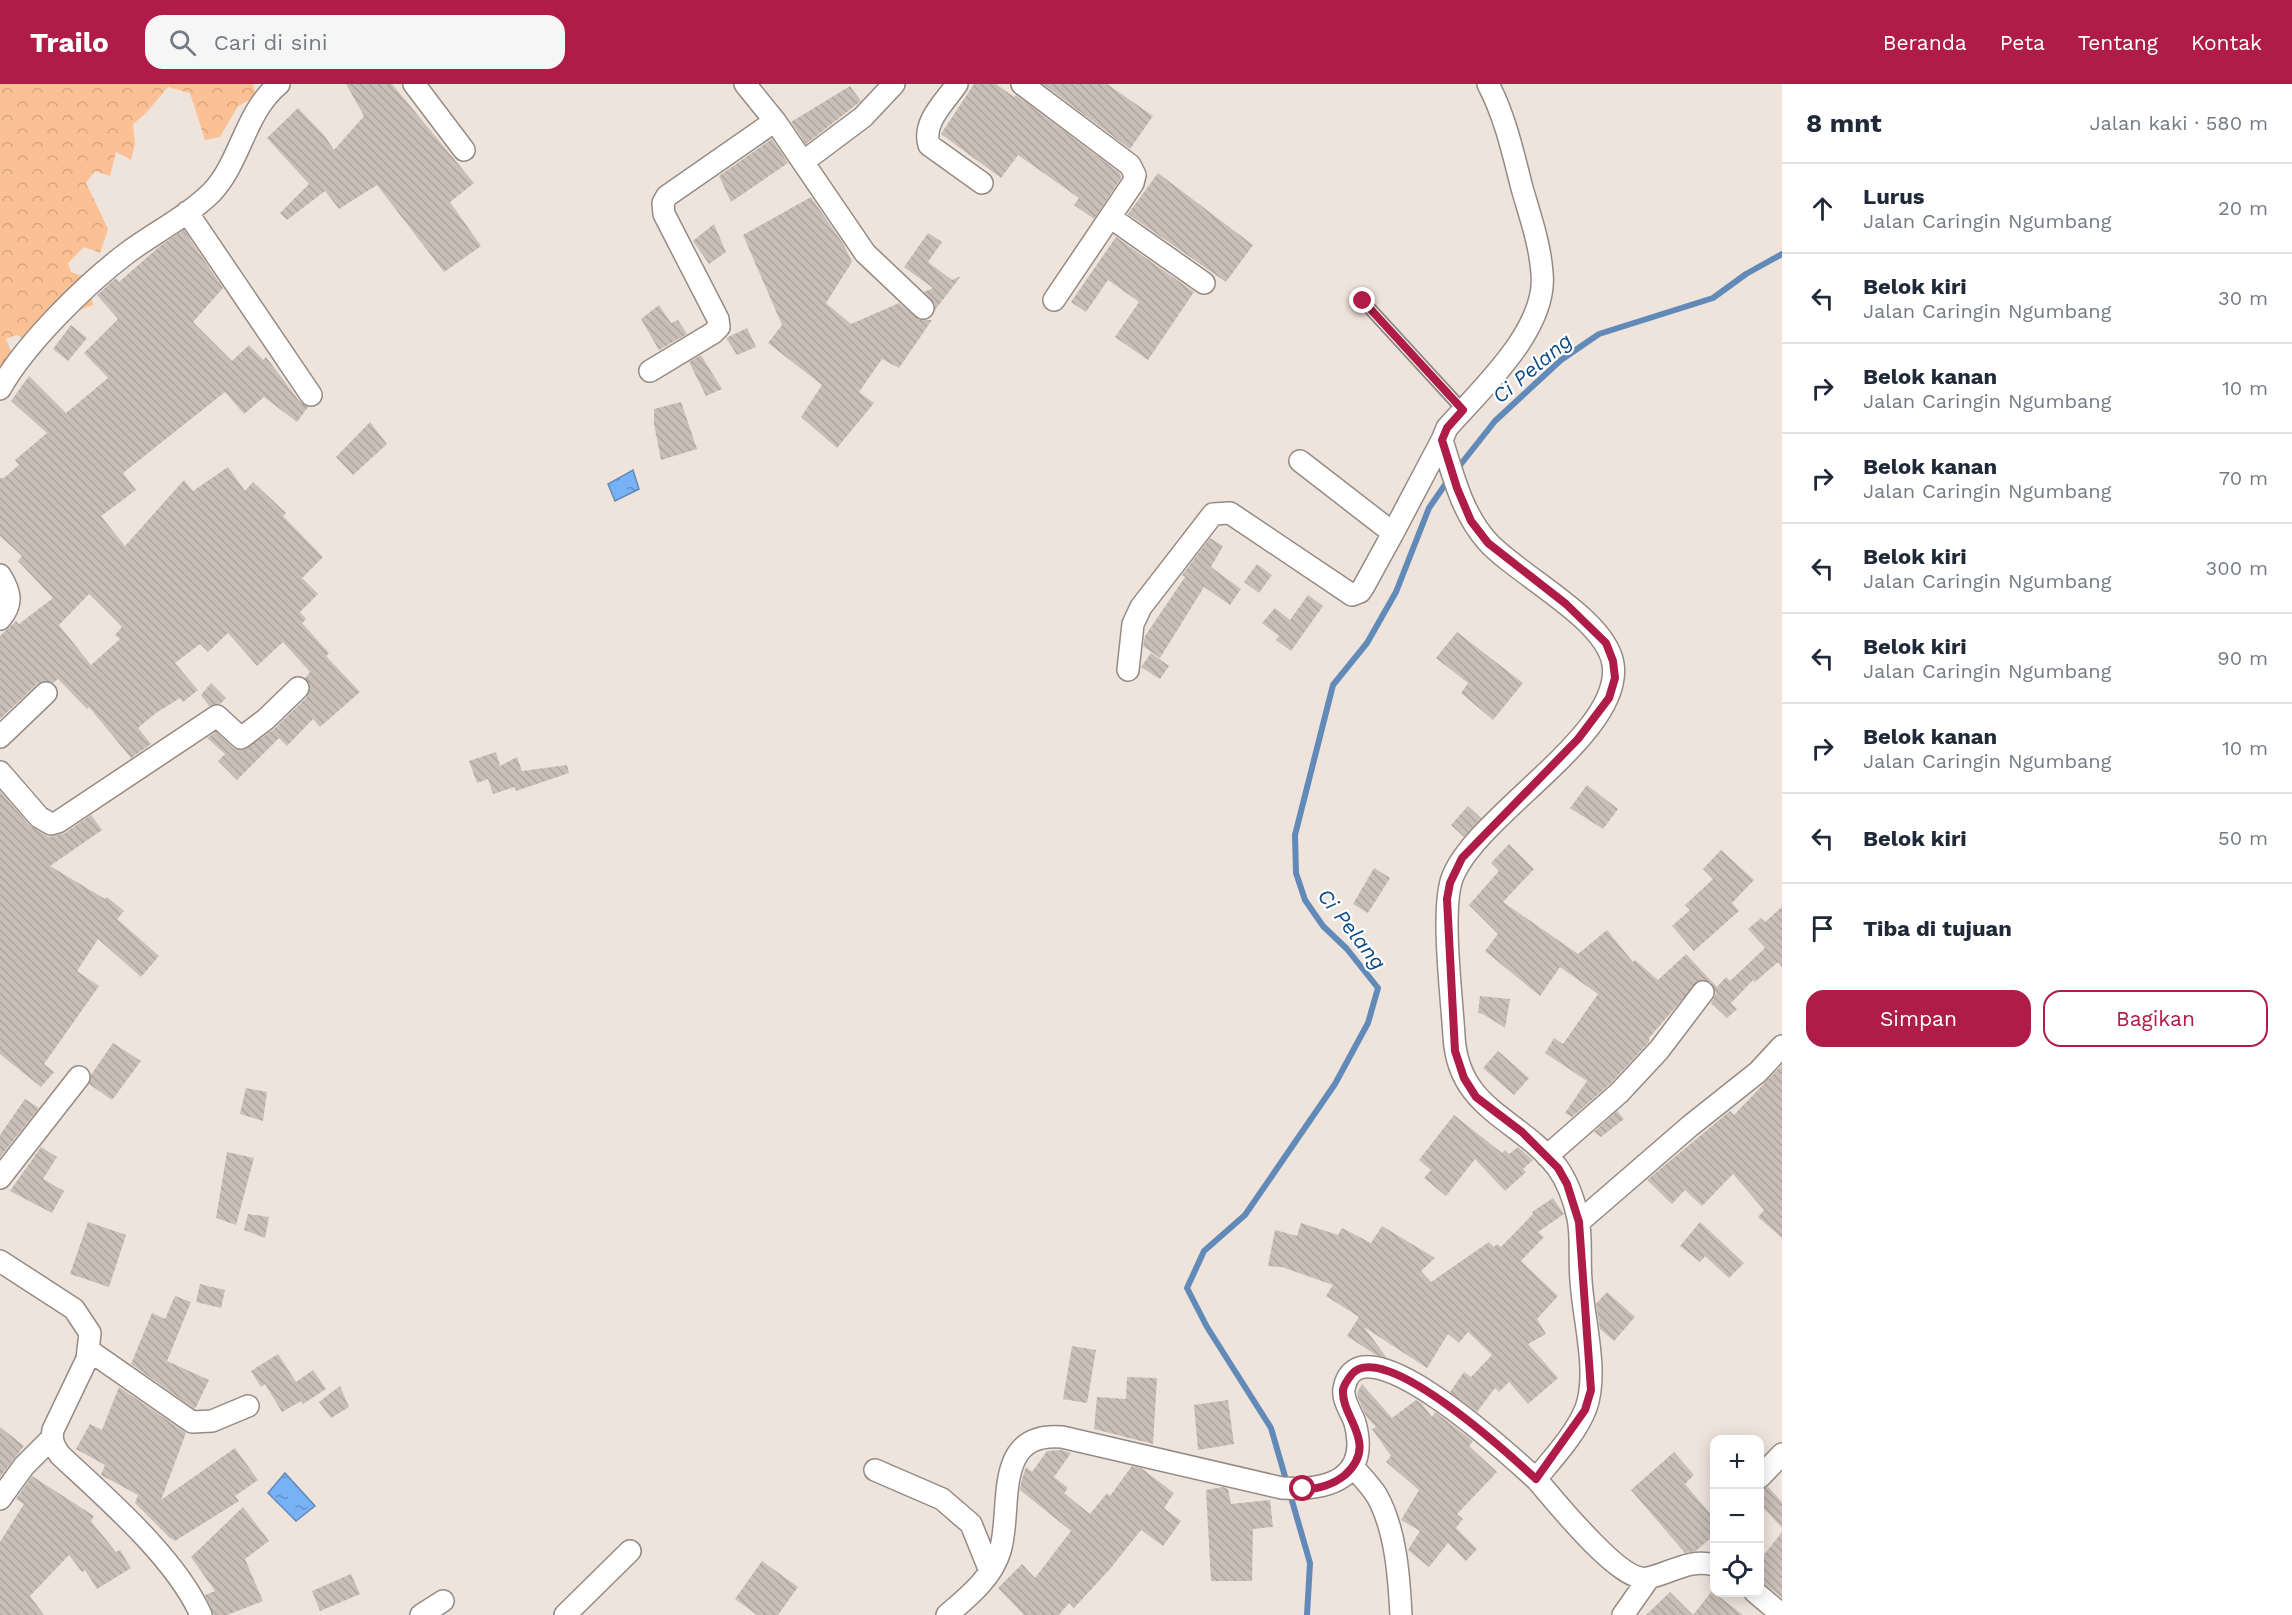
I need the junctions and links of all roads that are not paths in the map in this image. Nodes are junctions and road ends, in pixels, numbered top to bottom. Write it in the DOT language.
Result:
graph roads {
  1 [pos="279,84"];
  2 [pos="414,84"];
  3 [pos="745,84"];
  4 [pos="894,84"];
  5 [pos="957,84"];
  6 [pos="1022,84"];
  7 [pos="1488,84"];
  8 [pos="775,121"];
  9 [pos="464,150"];
  10 [pos="803,162"];
  11 [pos="982,183"];
  12 [pos="187,212"];
  13 [pos="1110,218"];
  14 [pos="1204,283"];
  15 [pos="1054,300"];
  16 [pos="1363,301"];
  17 [pos="923,308"];
  18 [pos="650,371"];
  19 [pos="0,389"];
  20 [pos="310,395"];
  21 [pos="1463,410"];
  22 [pos="1445,450"];
  23 [pos="1300,461"];
  24 [pos="1393,533"];
  25 [pos="0,575"];
  26 [pos="0,619"];
  27 [pos="1128,670"];
  28 [pos="298,688"];
  29 [pos="46,693"];
  30 [pos="0,737"];
  31 [pos="0,772"];
  32 [pos="1703,992"];
  33 [pos="1782,1046"];
  34 [pos="79,1077"];
  35 [pos="1547,1156"];
  36 [pos="0,1178"];
  37 [pos="1579,1222"];
  38 [pos="0,1261"];
  39 [pos="90,1351"];
  40 [pos="248,1406"];
  41 [pos="51,1439"];
  42 [pos="1782,1454"];
  43 [pos="1353,1467"];
  44 [pos="875,1470"];
  45 [pos="1764,1473"];
  46 [pos="1536,1479"];
  47 [pos="0,1499"];
  48 [pos="630,1551"];
  49 [pos="1710,1559"];
  50 [pos="990,1571"];
  51 [pos="1649,1578"];
  52 [pos="1760,1597"];
  53 [pos="443,1601"];
  54 [pos="201,1615"];
  55 [pos="421,1615"];
  56 [pos="565,1615"];
  57 [pos="947,1615"];
  58 [pos="1401,1615"];
  59 [pos="1623,1615"];
  60 [pos="1782,1615"];
  1 -- 12 [label="street"];
  2 -- 9 [label="street"];
  3 -- 8 [label="street"];
  4 -- 10 [label="street"];
  5 -- 11 [label="street"];
  6 -- 13 [label="street"];
  7 -- 21 [label="street"];
  8 -- 10 [label="street"];
  8 -- 18 [label="street"];
  10 -- 17 [label="street"];
  12 -- 19 [label="street"];
  12 -- 20 [label="street"];
  13 -- 14 [label="street"];
  13 -- 15 [label="street"];
  16 -- 21 [label="lane"];
  21 -- 22 [label="street"];
  22 -- 24 [label="street"];
  22 -- 35 [label="street"];
  23 -- 24 [label="street"];
  24 -- 27 [label="street"];
  25 -- 26 [label="street"];
  28 -- 31 [label="street"];
  29 -- 30 [label="street"];
  32 -- 35 [label="street"];
  33 -- 37 [label="street"];
  34 -- 36 [label="street"];
  35 -- 37 [label="street"];
  37 -- 46 [label="street"];
  38 -- 39 [label="street"];
  39 -- 40 [label="street"];
  39 -- 41 [label="street"];
  41 -- 47 [label="street"];
  41 -- 54 [label="street"];
  42 -- 45 [label="street"];
  43 -- 46 [label="street"];
  43 -- 50 [label="street"];
  43 -- 58 [label="street"];
  44 -- 50 [label="street"];
  46 -- 51 [label="street"];
  48 -- 56 [label="street"];
  49 -- 51 [label="street"];
  50 -- 57 [label="street"];
  51 -- 59 [label="street"];
  52 -- 60 [label="street"];
  53 -- 55 [label="street"];
}
